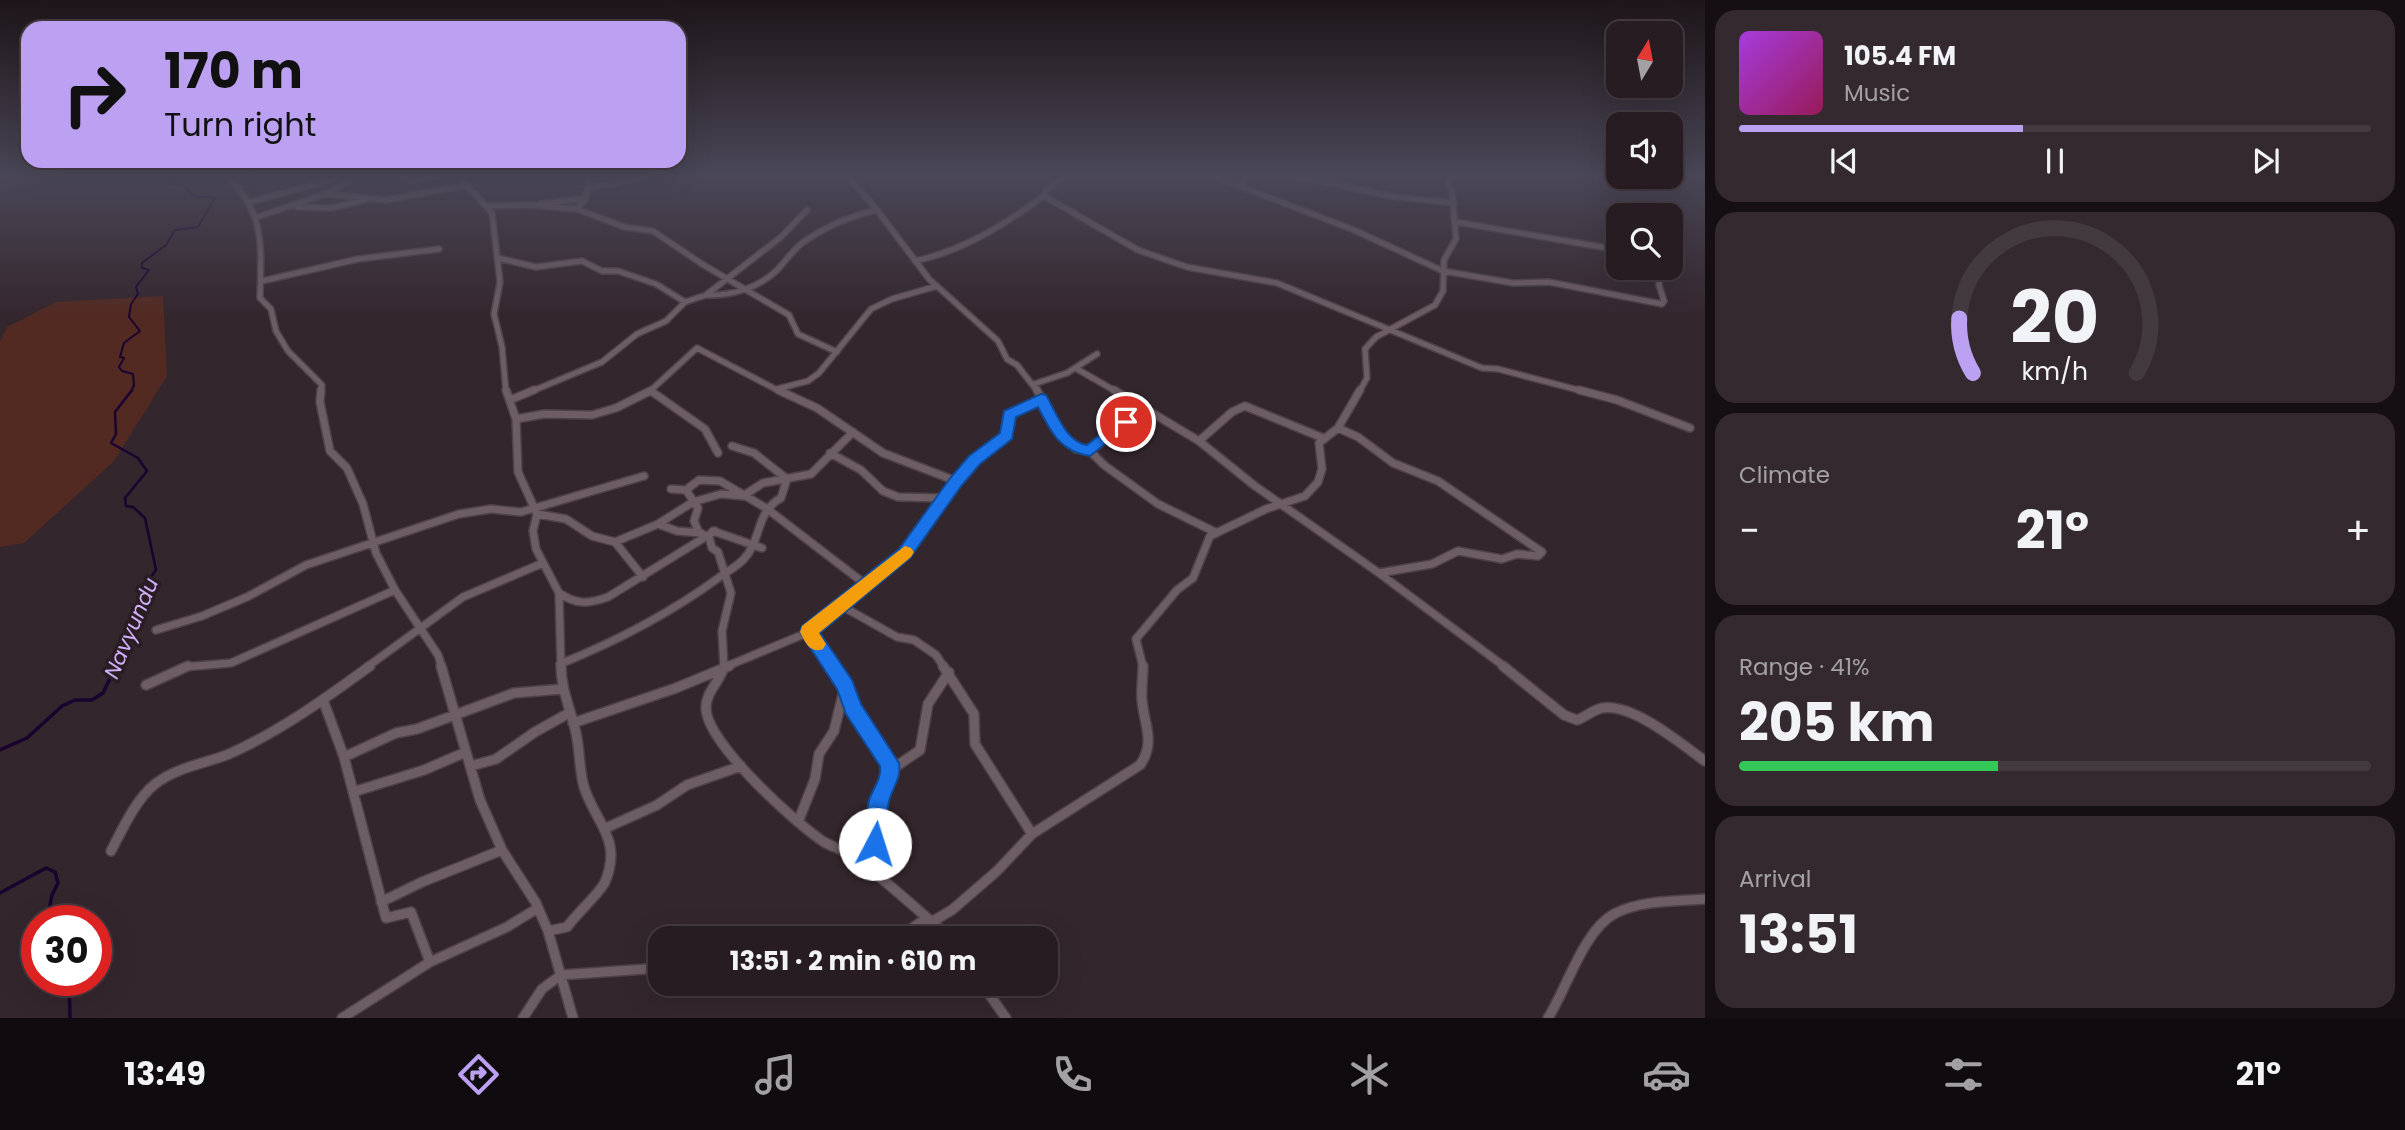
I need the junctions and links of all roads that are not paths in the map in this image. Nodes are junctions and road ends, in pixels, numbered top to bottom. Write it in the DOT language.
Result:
graph roads {
  1 [pos="1456,222"];
  2 [pos="258,223"];
  3 [pos="493,223"];
  4 [pos="612,223"];
  5 [pos="795,223"];
  6 [pos="843,223"];
  7 [pos="886,223"];
  8 [pos="1005,223"];
  9 [pos="1090,223"];
  10 [pos="1335,223"];
  11 [pos="1458,223"];
  12 [pos="1606,248"];
  13 [pos="439,249"];
  14 [pos="498,258"];
  15 [pos="915,261"];
  16 [pos="1443,271"];
  17 [pos="729,278"];
  18 [pos="1659,280"];
  19 [pos="262,281"];
  20 [pos="937,286"];
  21 [pos="746,288"];
  22 [pos="706,295"];
  23 [pos="685,302"];
  24 [pos="1391,328"];
  25 [pos="837,352"];
  26 [pos="1097,354"];
  27 [pos="1077,369"];
  28 [pos="1034,384"];
  29 [pos="776,389"];
  30 [pos="651,391"];
  31 [pos="1041,399"];
  32 [pos="510,400"];
  33 [pos="1144,407"];
  34 [pos="516,419"];
  35 [pos="1338,428"];
  36 [pos="1690,428"];
  37 [pos="853,432"];
  38 [pos="1323,438"];
  39 [pos="1199,442"];
  40 [pos="732,446"];
  41 [pos="1090,451"];
  42 [pos="719,453"];
  43 [pos="830,453"];
  44 [pos="643,476"];
  45 [pos="787,479"];
  46 [pos="956,481"];
  47 [pos="671,489"];
  48 [pos="686,490"];
  49 [pos="743,496"];
  50 [pos="943,498"];
  51 [pos="693,502"];
  52 [pos="1281,505"];
  53 [pos="766,508"];
  54 [pos="535,512"];
  55 [pos="658,524"];
  56 [pos="1217,533"];
  57 [pos="701,534"];
  58 [pos="615,542"];
  59 [pos="374,543"];
  60 [pos="753,545"];
  61 [pos="762,548"];
  62 [pos="543,563"];
  63 [pos="724,573"];
  64 [pos="1379,573"];
  65 [pos="643,577"];
  66 [pos="865,584"];
  67 [pos="395,590"];
  68 [pos="559,593"];
  69 [pos="840,605"];
  70 [pos="420,627"];
  71 [pos="156,630"];
  72 [pos="809,632"];
  73 [pos="559,664"];
  74 [pos="723,669"];
  75 [pos="949,672"];
  76 [pos="146,685"];
  77 [pos="845,686"];
  78 [pos="563,689"];
  79 [pos="323,700"];
  80 [pos="457,713"];
  81 [pos="571,718"];
  82 [pos="466,752"];
  83 [pos="344,757"];
  84 [pos="1705,761"];
  85 [pos="471,766"];
  86 [pos="741,766"];
  87 [pos="891,770"];
  88 [pos="353,792"];
  89 [pos="798,822"];
  90 [pos="606,828"];
  91 [pos="1032,834"];
  92 [pos="502,850"];
  93 [pos="111,851"];
  94 [pos="875,875"];
  95 [pos="1705,899"];
  96 [pos="381,902"];
  97 [pos="538,908"];
  98 [pos="933,921"];
  99 [pos="915,926"];
  100 [pos="938,926"];
  101 [pos="548,931"];
  102 [pos="430,962"];
  103 [pos="648,969"];
  104 [pos="561,975"];
  105 [pos="990,996"];
  106 [pos="342,1018"];
  107 [pos="523,1018"];
  108 [pos="573,1018"];
  109 [pos="1006,1018"];
  110 [pos="1548,1018"];
  1 -- 16 [label="street"];
  2 -- 19 [label="street"];
  3 -- 14 [label="street"];
  4 -- 17 [label="street"];
  5 -- 17 [label="street"];
  6 -- 21 [label="street"];
  7 -- 15 [label="street"];
  8 -- 15 [label="street"];
  9 -- 24 [label="street"];
  10 -- 16 [label="street"];
  11 -- 12 [label="street"];
  13 -- 19 [label="street"];
  14 -- 23 [label="street"];
  14 -- 32 [label="street"];
  15 -- 20 [label="street"];
  16 -- 18 [label="street"];
  16 -- 24 [label="street"];
  17 -- 21 [label="street"];
  17 -- 22 [label="street"];
  19 -- 59 [label="street"];
  20 -- 25 [label="street"];
  20 -- 28 [label="street"];
  21 -- 22 [label="street"];
  21 -- 25 [label="street"];
  22 -- 23 [label="street"];
  23 -- 32 [label="street"];
  24 -- 35 [label="street"];
  24 -- 36 [label="street"];
  25 -- 29 [label="street"];
  26 -- 27 [label="street"];
  27 -- 28 [label="street"];
  27 -- 33 [label="street"];
  28 -- 31 [label="street"];
  29 -- 30 [label="street"];
  29 -- 37 [label="street"];
  30 -- 34 [label="street"];
  30 -- 42 [label="street"];
  31 -- 41 [label="street"];
  31 -- 46 [label="street"];
  32 -- 34 [label="street"];
  33 -- 39 [label="street"];
  33 -- 41 [label="street"];
  34 -- 54 [label="street"];
  35 -- 38 [label="street"];
  35 -- 64 [label="street"];
  37 -- 43 [label="street"];
  37 -- 46 [label="street"];
  38 -- 39 [label="street"];
  38 -- 52 [label="street"];
  39 -- 52 [label="street"];
  40 -- 45 [label="street"];
  41 -- 56 [label="street"];
  43 -- 45 [label="street"];
  43 -- 50 [label="street"];
  44 -- 54 [label="street"];
  45 -- 49 [label="street"];
  45 -- 53 [label="street"];
  46 -- 50 [label="street"];
  47 -- 48 [label="street"];
  48 -- 49 [label="street"];
  48 -- 51 [label="street"];
  49 -- 51 [label="street"];
  49 -- 53 [label="street"];
  50 -- 66 [label="street"];
  51 -- 55 [label="street"];
  51 -- 57 [label="street"];
  52 -- 56 [label="street"];
  52 -- 64 [label="street"];
  53 -- 60 [label="street"];
  53 -- 66 [label="street"];
  54 -- 58 [label="street"];
  54 -- 59 [label="street"];
  54 -- 62 [label="street"];
  55 -- 57 [label="street"];
  55 -- 58 [label="street"];
  56 -- 91 [label="street"];
  57 -- 60 [label="street"];
  57 -- 63 [label="street"];
  57 -- 65 [label="street"];
  58 -- 65 [label="street"];
  59 -- 67 [label="street"];
  59 -- 71 [label="street"];
  60 -- 61 [label="street"];
  60 -- 63 [label="street"];
  62 -- 68 [label="street"];
  62 -- 70 [label="street"];
  63 -- 73 [label="street"];
  63 -- 74 [label="street"];
  64 -- 84 [label="street"];
  65 -- 68 [label="street"];
  66 -- 69 [label="street"];
  67 -- 70 [label="street"];
  67 -- 76 [label="street"];
  68 -- 73 [label="street"];
  69 -- 72 [label="street"];
  69 -- 75 [label="street"];
  70 -- 79 [label="street"];
  70 -- 80 [label="street"];
  72 -- 74 [label="street"];
  72 -- 77 [label="street"];
  73 -- 78 [label="street"];
  74 -- 81 [label="street"];
  74 -- 86 [label="street"];
  75 -- 87 [label="street"];
  75 -- 91 [label="street"];
  77 -- 87 [label="street"];
  77 -- 89 [label="street"];
  78 -- 80 [label="street"];
  78 -- 81 [label="street"];
  79 -- 83 [label="street"];
  79 -- 93 [label="street"];
  80 -- 82 [label="street"];
  80 -- 83 [label="street"];
  81 -- 85 [label="street"];
  81 -- 90 [label="street"];
  82 -- 85 [label="street"];
  82 -- 88 [label="street"];
  83 -- 88 [label="street"];
  85 -- 92 [label="street"];
  86 -- 89 [label="street"];
  86 -- 90 [label="street"];
  87 -- 94 [label="street"];
  88 -- 96 [label="street"];
  89 -- 94 [label="street"];
  90 -- 101 [label="street"];
  91 -- 98 [label="street"];
  92 -- 96 [label="street"];
  92 -- 97 [label="street"];
  94 -- 98 [label="street"];
  95 -- 110 [label="street"];
  96 -- 102 [label="street"];
  97 -- 101 [label="street"];
  97 -- 102 [label="street"];
  98 -- 99 [label="street"];
  98 -- 100 [label="street"];
  101 -- 104 [label="street"];
  102 -- 106 [label="street"];
  103 -- 104 [label="street"];
  104 -- 107 [label="street"];
  104 -- 108 [label="street"];
  105 -- 109 [label="street"];
}
